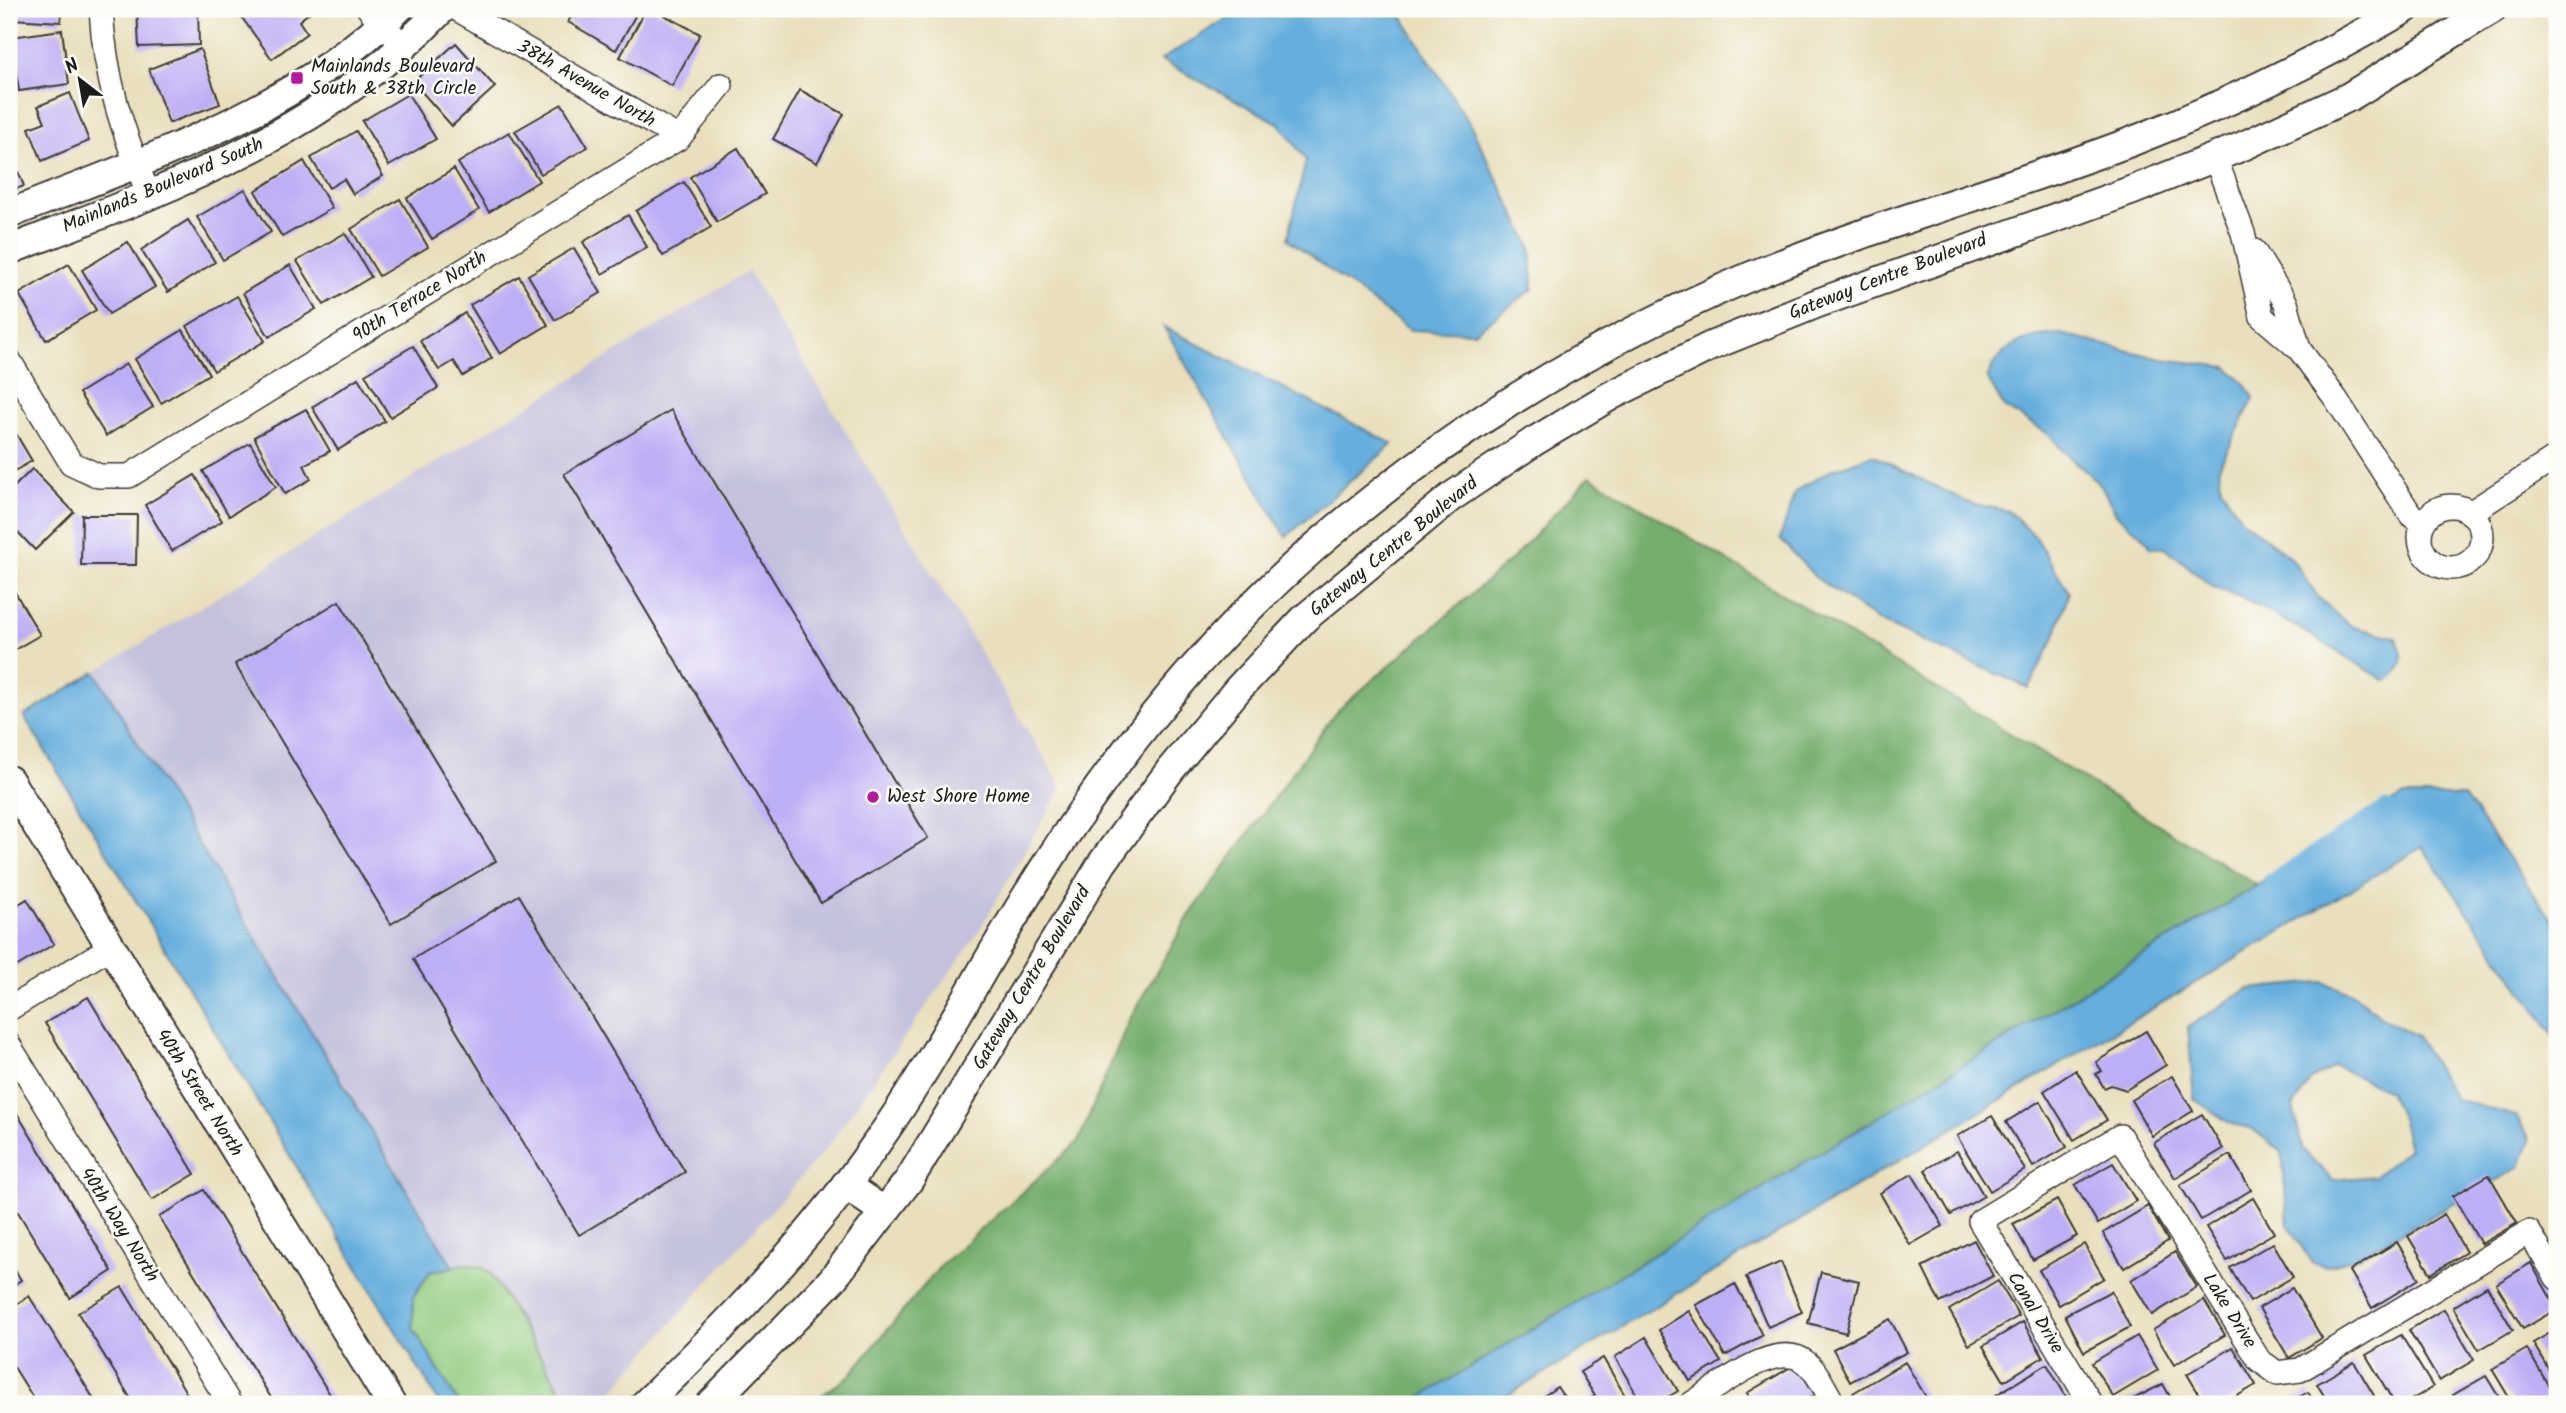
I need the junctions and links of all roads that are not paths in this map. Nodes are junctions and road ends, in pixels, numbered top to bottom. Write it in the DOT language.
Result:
graph roads {
  1 [pos="101,9"];
  2 [pos="442,9"];
  3 [pos="457,9"];
  4 [pos="2405,9"];
  5 [pos="2492,9"];
  6 [pos="383,14"];
  7 [pos="405,48"];
  8 [pos="721,85"];
  9 [pos="2197,114"];
  10 [pos="678,138"];
  11 [pos="2215,157"];
  12 [pos="136,163"];
  13 [pos="149,195"];
  14 [pos="9,214"];
  15 [pos="9,250"];
  16 [pos="9,360"];
  17 [pos="2557,457"];
  18 [pos="2470,513"];
  19 [pos="2423,523"];
  20 [pos="9,780"];
  21 [pos="109,948"];
  22 [pos="9,1009"];
  23 [pos="9,1045"];
  24 [pos="845,1185"];
  25 [pos="885,1212"];
  26 [pos="1980,1221"];
  27 [pos="2557,1278"];
  28 [pos="388,1403"];
  29 [pos="230,1404"];
  30 [pos="645,1404"];
  31 [pos="711,1404"];
  32 [pos="1691,1404"];
  33 [pos="1833,1404"];
  34 [pos="2091,1404"];
  1 -- 12 [label="street"];
  2 -- 7 [label="street, Mainlands Boulevard South"];
  3 -- 10 [label="street, 38th Avenue North"];
  4 -- 9 [label="street"];
  5 -- 11 [label="street, Gateway Centre Boulevard"];
  6 -- 7 [label="street"];
  6 -- 12 [label="street, Mainlands Boulevard South"];
  7 -- 13 [label="street, Mainlands Boulevard South"];
  8 -- 10 [label="street, 90th Terrace North"];
  9 -- 11 [label="street"];
  9 -- 24 [label="street"];
  10 -- 16 [label="street, 90th Terrace North"];
  11 -- 19 [label="street"];
  11 -- 25 [label="street, Gateway Centre Boulevard"];
  12 -- 13 [label="street"];
  12 -- 14 [label="street, Mainlands Boulevard South"];
  13 -- 15 [label="street, Mainlands Boulevard South"];
  17 -- 18 [label="street"];
  18 -- 19 [label="street"];
  18 -- 19 [label="street"];
  20 -- 21 [label="street, 40th Street North"];
  21 -- 22 [label="street"];
  21 -- 28 [label="street, 40th Street North"];
  23 -- 29 [label="street, 40th Way North"];
  24 -- 25 [label="street"];
  24 -- 30 [label="street"];
  25 -- 31 [label="street, Gateway Centre Boulevard"];
  26 -- 27 [label="street, Lake Drive"];
  26 -- 34 [label="street, Canal Drive"];
  32 -- 33 [label="street"];
}
